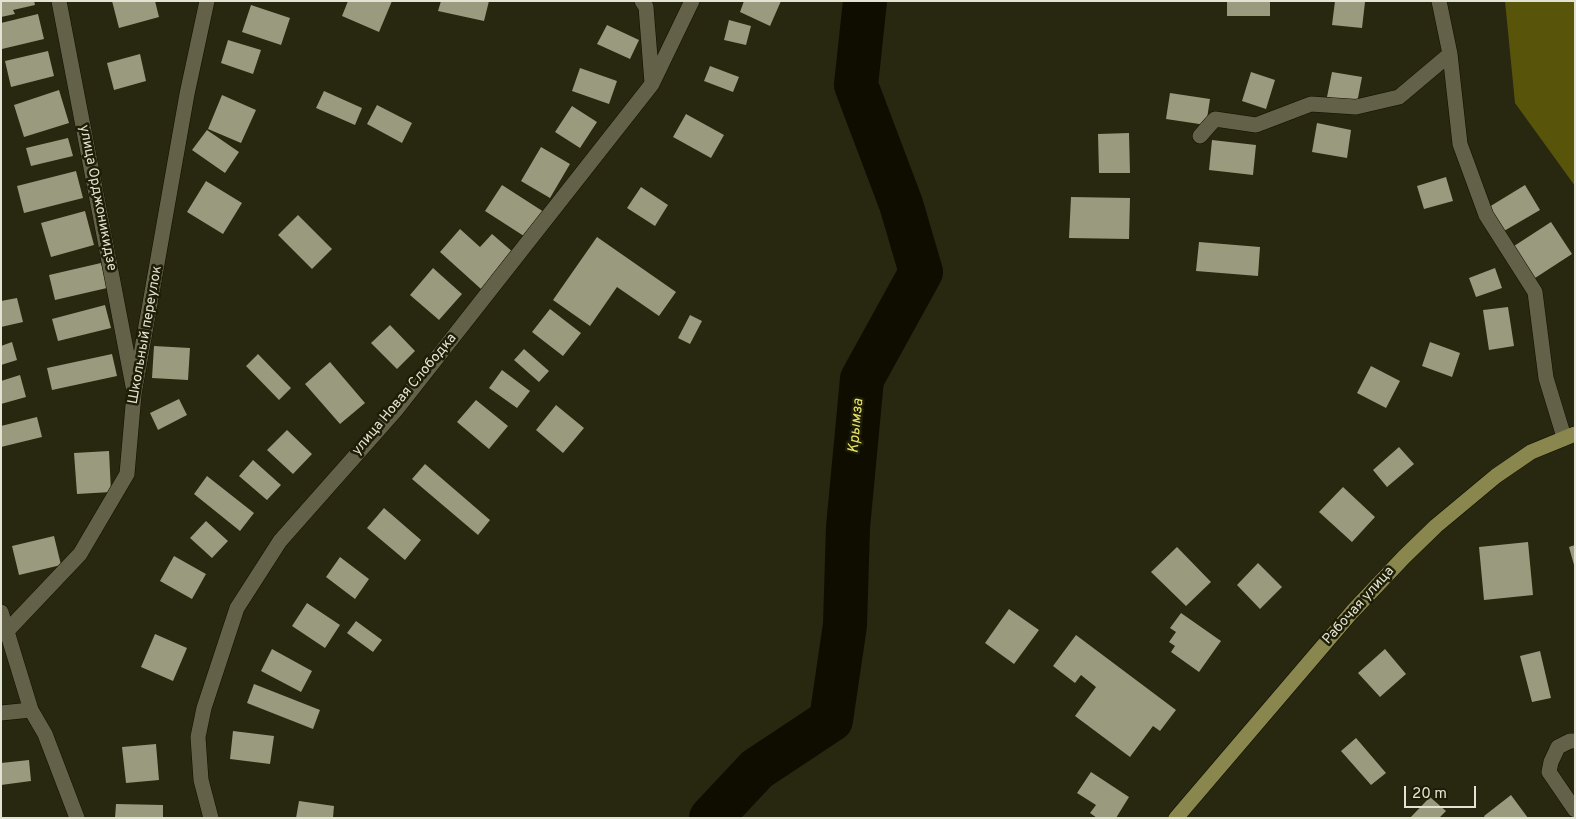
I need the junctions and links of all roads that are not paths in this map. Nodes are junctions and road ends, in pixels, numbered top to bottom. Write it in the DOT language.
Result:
graph roads {
  1 [pos="59,1"];
  2 [pos="207,1"];
  3 [pos="642,1"];
  4 [pos="692,1"];
  5 [pos="1439,1"];
  6 [pos="1450,54"];
  7 [pos="652,84"];
  8 [pos="1200,136"];
  9 [pos="134,394"];
  10 [pos="1569,435"];
  11 [pos="1,612"];
  12 [pos="7,631"];
  13 [pos="31,710"];
  14 [pos="1,713"];
  15 [pos="1575,741"];
  16 [pos="1575,810"];
  17 [pos="77,818"];
  18 [pos="211,818"];
  19 [pos="1176,818"];
  1 -- 9 [label="street, улица Орджоникидзе"];
  2 -- 9 [label="street, Школьный переулок"];
  3 -- 7 [label="street"];
  4 -- 7 [label="street, улица Новая Слободка"];
  5 -- 6 [label="street"];
  6 -- 8 [label="street"];
  6 -- 10 [label="street"];
  7 -- 18 [label="street, улица Новая Слободка"];
  9 -- 12 [label="street, Школьный переулок"];
  10 -- 19 [label="main road, Рабочая улица"];
  11 -- 12 [label="street"];
  12 -- 13 [label="street"];
  13 -- 14 [label="street"];
  13 -- 17 [label="street"];
  15 -- 16 [label="street"];
}
